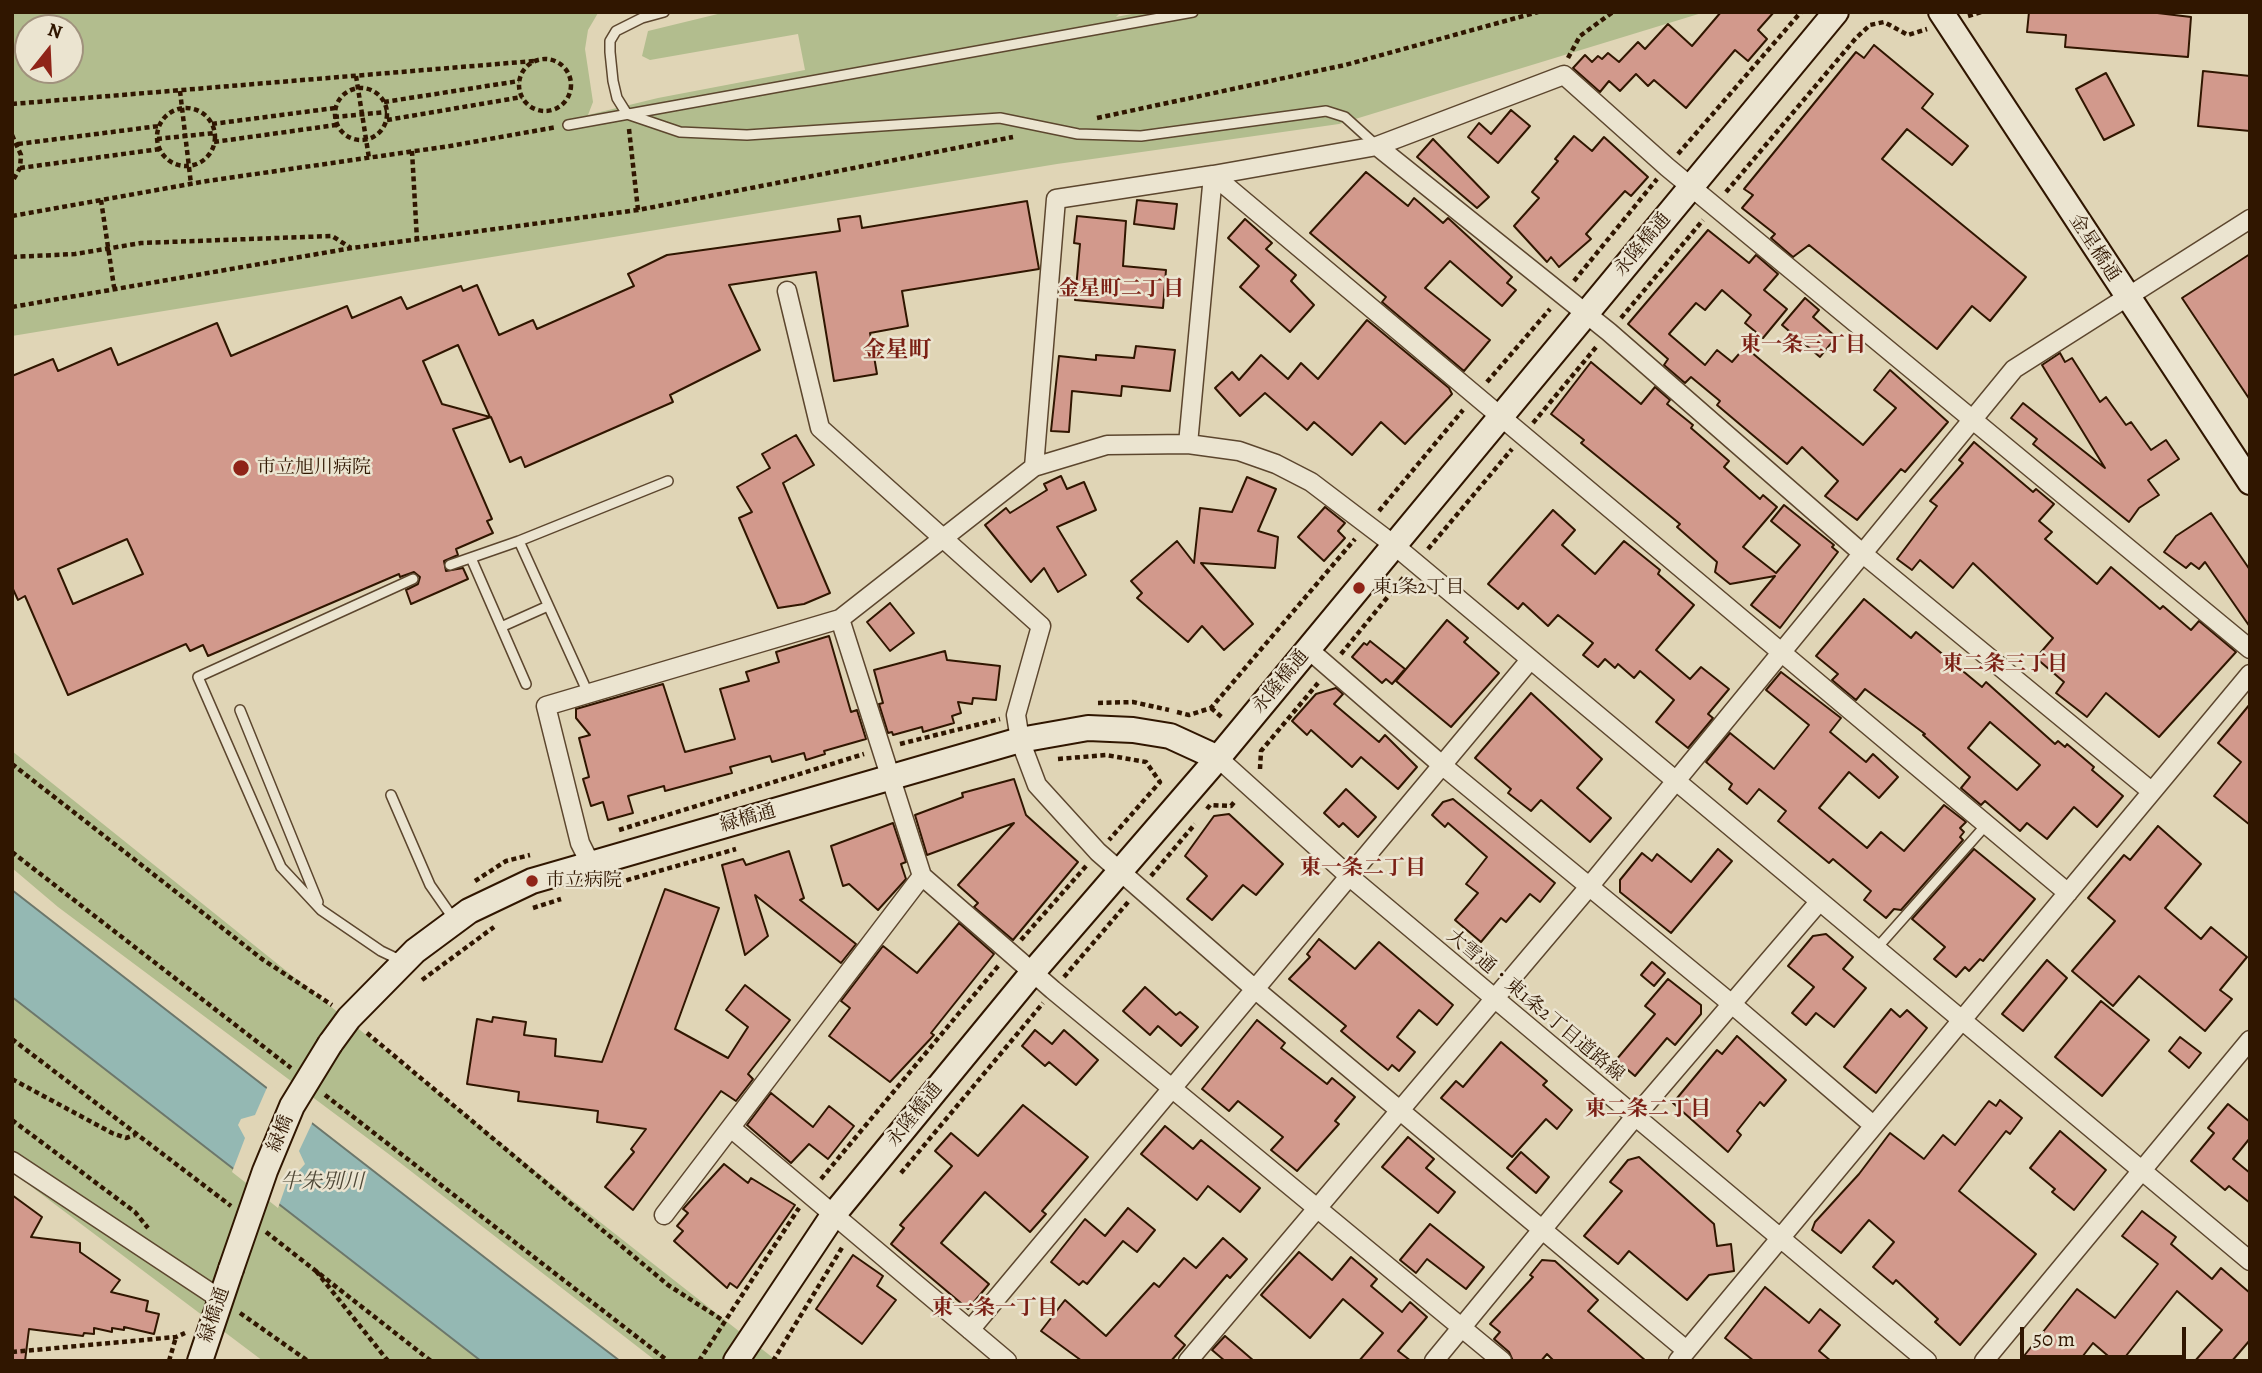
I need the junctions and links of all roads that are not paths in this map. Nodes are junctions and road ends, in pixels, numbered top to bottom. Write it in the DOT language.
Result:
graph roads {
  1 [pos="664,12"];
  2 [pos="1193,12"];
  3 [pos="1836,12"];
  4 [pos="1941,12"];
  5 [pos="1169,15"];
  6 [pos="627,114"];
  7 [pos="568,125"];
  8 [pos="1377,146"];
  9 [pos="1213,176"];
  10 [pos="1692,185"];
  11 [pos="2250,219"];
  12 [pos="787,291"];
  13 [pos="2127,299"];
  14 [pos="1586,313"];
  15 [pos="1501,416"];
  16 [pos="1972,419"];
  17 [pos="1188,444"];
  18 [pos="1034,467"];
  19 [pos="668,481"];
  20 [pos="2250,482"];
  21 [pos="944,538"];
  22 [pos="519,541"];
  23 [pos="1394,545"];
  24 [pos="1862,553"];
  25 [pos="471,558"];
  26 [pos="450,565"];
  27 [pos="413,579"];
  28 [pos="548,606"];
  29 [pos="840,619"];
  30 [pos="501,627"];
  31 [pos="1308,649"];
  32 [pos="2250,649"];
  33 [pos="1779,653"];
  34 [pos="1530,660"];
  35 [pos="2250,674"];
  36 [pos="526,684"];
  37 [pos="588,693"];
  38 [pos="240,710"];
  39 [pos="1020,740"];
  40 [pos="1219,758"];
  41 [pos="1443,766"];
  42 [pos="890,778"];
  43 [pos="1676,780"];
  44 [pos="2151,791"];
  45 [pos="391,796"];
  46 [pos="1986,825"];
  47 [pos="591,866"];
  48 [pos="1119,870"];
  49 [pos="922,876"];
  50 [pos="1350,877"];
  51 [pos="1588,888"];
  52 [pos="2068,893"];
  53 [pos="1819,902"];
  54 [pos="321,910"];
  55 [pos="448,911"];
  56 [pos="1876,949"];
  57 [pos="404,962"];
  58 [pos="1033,972"];
  59 [pos="1256,990"];
  60 [pos="1493,999"];
  61 [pos="1733,1005"];
  62 [pos="1963,1020"];
  63 [pos="2250,1040"];
  64 [pos="330,1044"];
  65 [pos="1174,1089"];
  66 [pos="1401,1110"];
  67 [pos="1634,1118"];
  68 [pos="1873,1125"];
  69 [pos="731,1128"];
  70 [pos="12,1161"];
  71 [pos="2141,1171"];
  72 [pos="1316,1208"];
  73 [pos="834,1213"];
  74 [pos="664,1215"];
  75 [pos="1543,1231"];
  76 [pos="1779,1238"];
  77 [pos="2250,1261"];
  78 [pos="231,1269"];
  79 [pos="220,1299"];
  80 [pos="1462,1327"];
  81 [pos="971,1330"];
  82 [pos="1682,1355"];
  83 [pos="737,1360"];
  84 [pos="200,1361"];
  85 [pos="1007,1361"];
  86 [pos="1188,1361"];
  87 [pos="1434,1361"];
  88 [pos="1502,1361"];
  89 [pos="1927,1361"];
  90 [pos="1984,1361"];
  1 -- 6 [label="lane"];
  2 -- 5 [label="lane"];
  3 -- 10 [label="street, 永隆橋通"];
  4 -- 13 [label="street, 金星橋通"];
  5 -- 6 [label="lane"];
  6 -- 7 [label="lane"];
  6 -- 8 [label="lane"];
  8 -- 9 [label="street"];
  8 -- 10 [label="street"];
  8 -- 14 [label="street"];
  9 -- 15 [label="street"];
  9 -- 17 [label="street"];
  9 -- 18 [label="street"];
  10 -- 14 [label="street, 永隆橋通"];
  10 -- 16 [label="street"];
  11 -- 13 [label="street"];
  12 -- 21 [label="street"];
  13 -- 16 [label="street"];
  13 -- 20 [label="street, 金星橋通"];
  14 -- 15 [label="street, 永隆橋通"];
  14 -- 24 [label="street"];
  15 -- 23 [label="street, 永隆橋通"];
  15 -- 33 [label="street"];
  16 -- 24 [label="street"];
  16 -- 32 [label="street"];
  17 -- 18 [label="street"];
  17 -- 23 [label="street"];
  18 -- 21 [label="street"];
  19 -- 22 [label="lane"];
  21 -- 29 [label="street"];
  21 -- 39 [label="street"];
  22 -- 25 [label="lane"];
  22 -- 28 [label="lane"];
  23 -- 31 [label="street, 永隆橋通"];
  23 -- 34 [label="street"];
  24 -- 33 [label="street"];
  24 -- 44 [label="street"];
  25 -- 26 [label="lane"];
  25 -- 30 [label="lane"];
  27 -- 54 [label="lane"];
  28 -- 30 [label="lane"];
  28 -- 37 [label="lane"];
  29 -- 37 [label="street"];
  29 -- 42 [label="street"];
  30 -- 36 [label="lane"];
  31 -- 40 [label="street, 永隆橋通"];
  31 -- 41 [label="street"];
  33 -- 43 [label="street"];
  33 -- 46 [label="street"];
  34 -- 41 [label="street"];
  34 -- 43 [label="street"];
  35 -- 44 [label="street"];
  37 -- 47 [label="street"];
  38 -- 54 [label="lane"];
  39 -- 40 [label="street, 緑橋通"];
  39 -- 42 [label="street, 緑橋通"];
  39 -- 48 [label="street"];
  40 -- 48 [label="street, 永隆橋通"];
  40 -- 50 [label="street, 大雪通・東1条2丁目道路線"];
  41 -- 50 [label="street"];
  41 -- 51 [label="street"];
  42 -- 47 [label="street, 緑橋通"];
  42 -- 49 [label="street"];
  43 -- 51 [label="street"];
  43 -- 53 [label="street"];
  44 -- 52 [label="street"];
  45 -- 55 [label="lane"];
  46 -- 52 [label="street"];
  46 -- 56 [label="lane"];
  47 -- 55 [label="street, 緑橋通"];
  48 -- 58 [label="street, 永隆橋通"];
  48 -- 59 [label="street"];
  49 -- 58 [label="street"];
  49 -- 69 [label="street"];
  50 -- 59 [label="street"];
  50 -- 60 [label="street, 大雪通・東1条2丁目道路線"];
  51 -- 60 [label="street"];
  51 -- 61 [label="street"];
  52 -- 62 [label="street"];
  53 -- 56 [label="street"];
  53 -- 61 [label="street"];
  54 -- 57 [label="lane"];
  55 -- 57 [label="street, 緑橋通"];
  56 -- 62 [label="street"];
  57 -- 64 [label="street, 緑橋通"];
  58 -- 65 [label="street"];
  58 -- 73 [label="street, 永隆橋通"];
  59 -- 65 [label="street"];
  59 -- 66 [label="street"];
  60 -- 66 [label="street"];
  60 -- 67 [label="street, 大雪通・東1条2丁目道路線"];
  61 -- 67 [label="street"];
  61 -- 68 [label="street"];
  62 -- 68 [label="street"];
  62 -- 71 [label="street"];
  63 -- 71 [label="street"];
  64 -- 78 [label="street, 緑橋, bridge"];
  65 -- 72 [label="street"];
  65 -- 81 [label="street"];
  66 -- 72 [label="street"];
  66 -- 75 [label="street"];
  67 -- 75 [label="street"];
  67 -- 76 [label="street, 大雪通・東1条2丁目道路線"];
  68 -- 76 [label="street"];
  69 -- 73 [label="street"];
  69 -- 74 [label="street"];
  70 -- 79 [label="street"];
  71 -- 77 [label="street"];
  71 -- 90 [label="street"];
  72 -- 80 [label="street"];
  72 -- 86 [label="street"];
  73 -- 81 [label="street"];
  73 -- 83 [label="street, 永隆橋通"];
  75 -- 80 [label="street"];
  75 -- 82 [label="street"];
  76 -- 82 [label="street"];
  76 -- 89 [label="street, 大雪通・東1条2丁目道路線"];
  78 -- 79 [label="street, 緑橋通"];
  79 -- 84 [label="street, 緑橋通"];
  80 -- 87 [label="street"];
  80 -- 88 [label="street"];
  81 -- 85 [label="street"];
}
